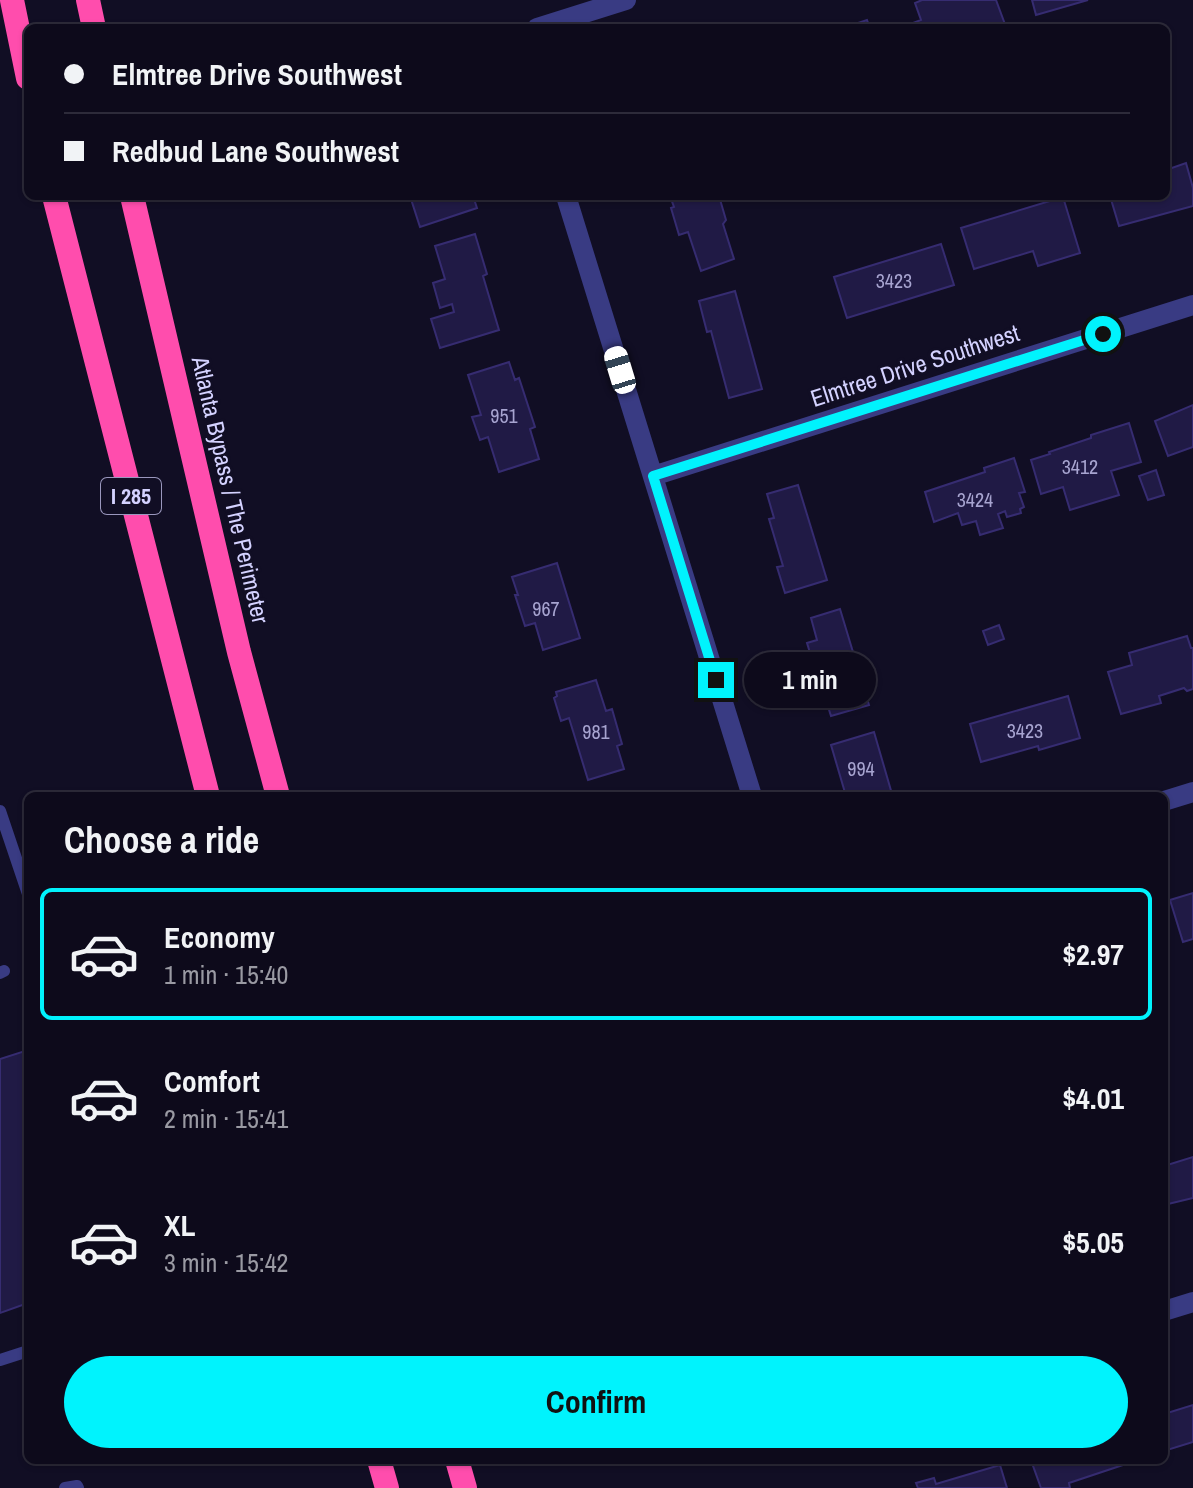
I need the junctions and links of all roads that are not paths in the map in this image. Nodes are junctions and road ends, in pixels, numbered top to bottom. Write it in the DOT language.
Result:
graph roads {
  1 [pos="12,0"];
  2 [pos="88,0"];
  3 [pos="626,0"];
  4 [pos="93,24"];
  5 [pos="550,24"];
  6 [pos="24,58"];
  7 [pos="55,200"];
  8 [pos="133,200"];
  9 [pos="567,200"];
  10 [pos="1193,305"];
  11 [pos="653,476"];
  12 [pos="207,792"];
  13 [pos="277,792"];
  14 [pos="751,792"];
  15 [pos="1193,792"];
  16 [pos="1168,800"];
  17 [pos="0,811"];
  18 [pos="24,882"];
  19 [pos="1193,1302"];
  20 [pos="1168,1310"];
  21 [pos="24,1352"];
  22 [pos="0,1360"];
  23 [pos="380,1464"];
  24 [pos="458,1464"];
  25 [pos="65,1488"];
  26 [pos="78,1488"];
  27 [pos="387,1488"];
  28 [pos="465,1488"];
  1 -- 6 [label="highway"];
  2 -- 4 [label="highway"];
  3 -- 5 [label="street"];
  7 -- 12 [label="highway, I 285"];
  8 -- 13 [label="highway, Atlanta Bypass / The Perimeter"];
  9 -- 11 [label="street"];
  10 -- 11 [label="street, Elmtree Drive Southwest"];
  11 -- 14 [label="street"];
  15 -- 16 [label="street"];
  17 -- 18 [label="lane"];
  19 -- 20 [label="street"];
  21 -- 22 [label="lane"];
  23 -- 27 [label="highway"];
  24 -- 28 [label="highway"];
  25 -- 26 [label="lane"];
}
